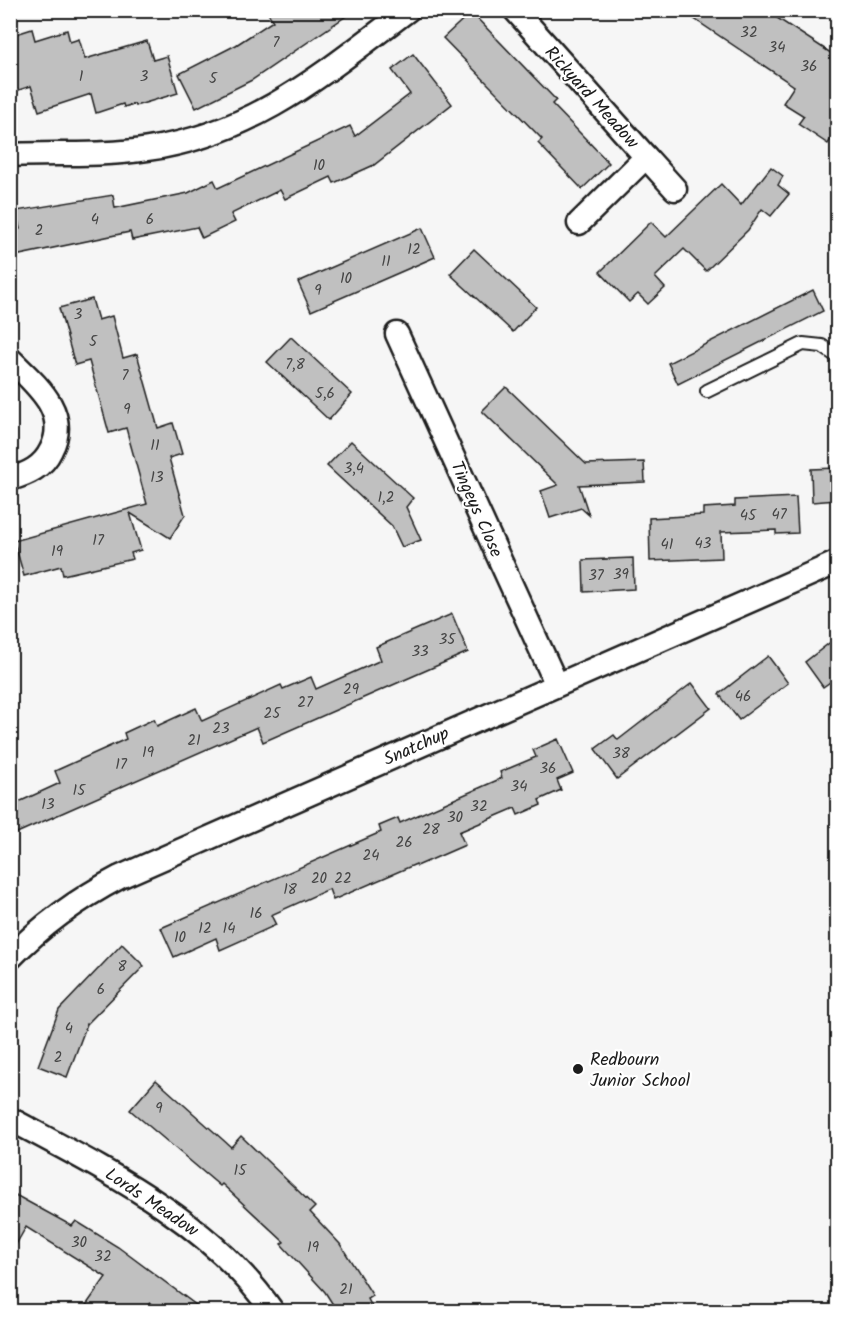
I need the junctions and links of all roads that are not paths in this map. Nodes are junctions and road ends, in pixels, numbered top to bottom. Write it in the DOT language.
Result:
graph roads {
  1 [pos="408,10"];
  2 [pos="515,10"];
  3 [pos="10,155"];
  4 [pos="646,157"];
  5 [pos="675,189"];
  6 [pos="579,223"];
  7 [pos="397,334"];
  8 [pos="837,357"];
  9 [pos="10,359"];
  10 [pos="707,391"];
  11 [pos="10,479"];
  12 [pos="837,562"];
  13 [pos="556,683"];
  14 [pos="10,958"];
  15 [pos="10,1119"];
  16 [pos="273,1311"];
  1 -- 3 [label="street"];
  2 -- 4 [label="street, Rickyard Meadow"];
  4 -- 5 [label="street, Rickyard Meadow"];
  4 -- 6 [label="street, Rickyard Meadow"];
  7 -- 13 [label="street, Tingeys Close"];
  8 -- 10 [label="lane"];
  9 -- 11 [label="street"];
  12 -- 13 [label="street, Snatchup"];
  13 -- 14 [label="street, Snatchup"];
  15 -- 16 [label="street, Lords Meadow"];
}
